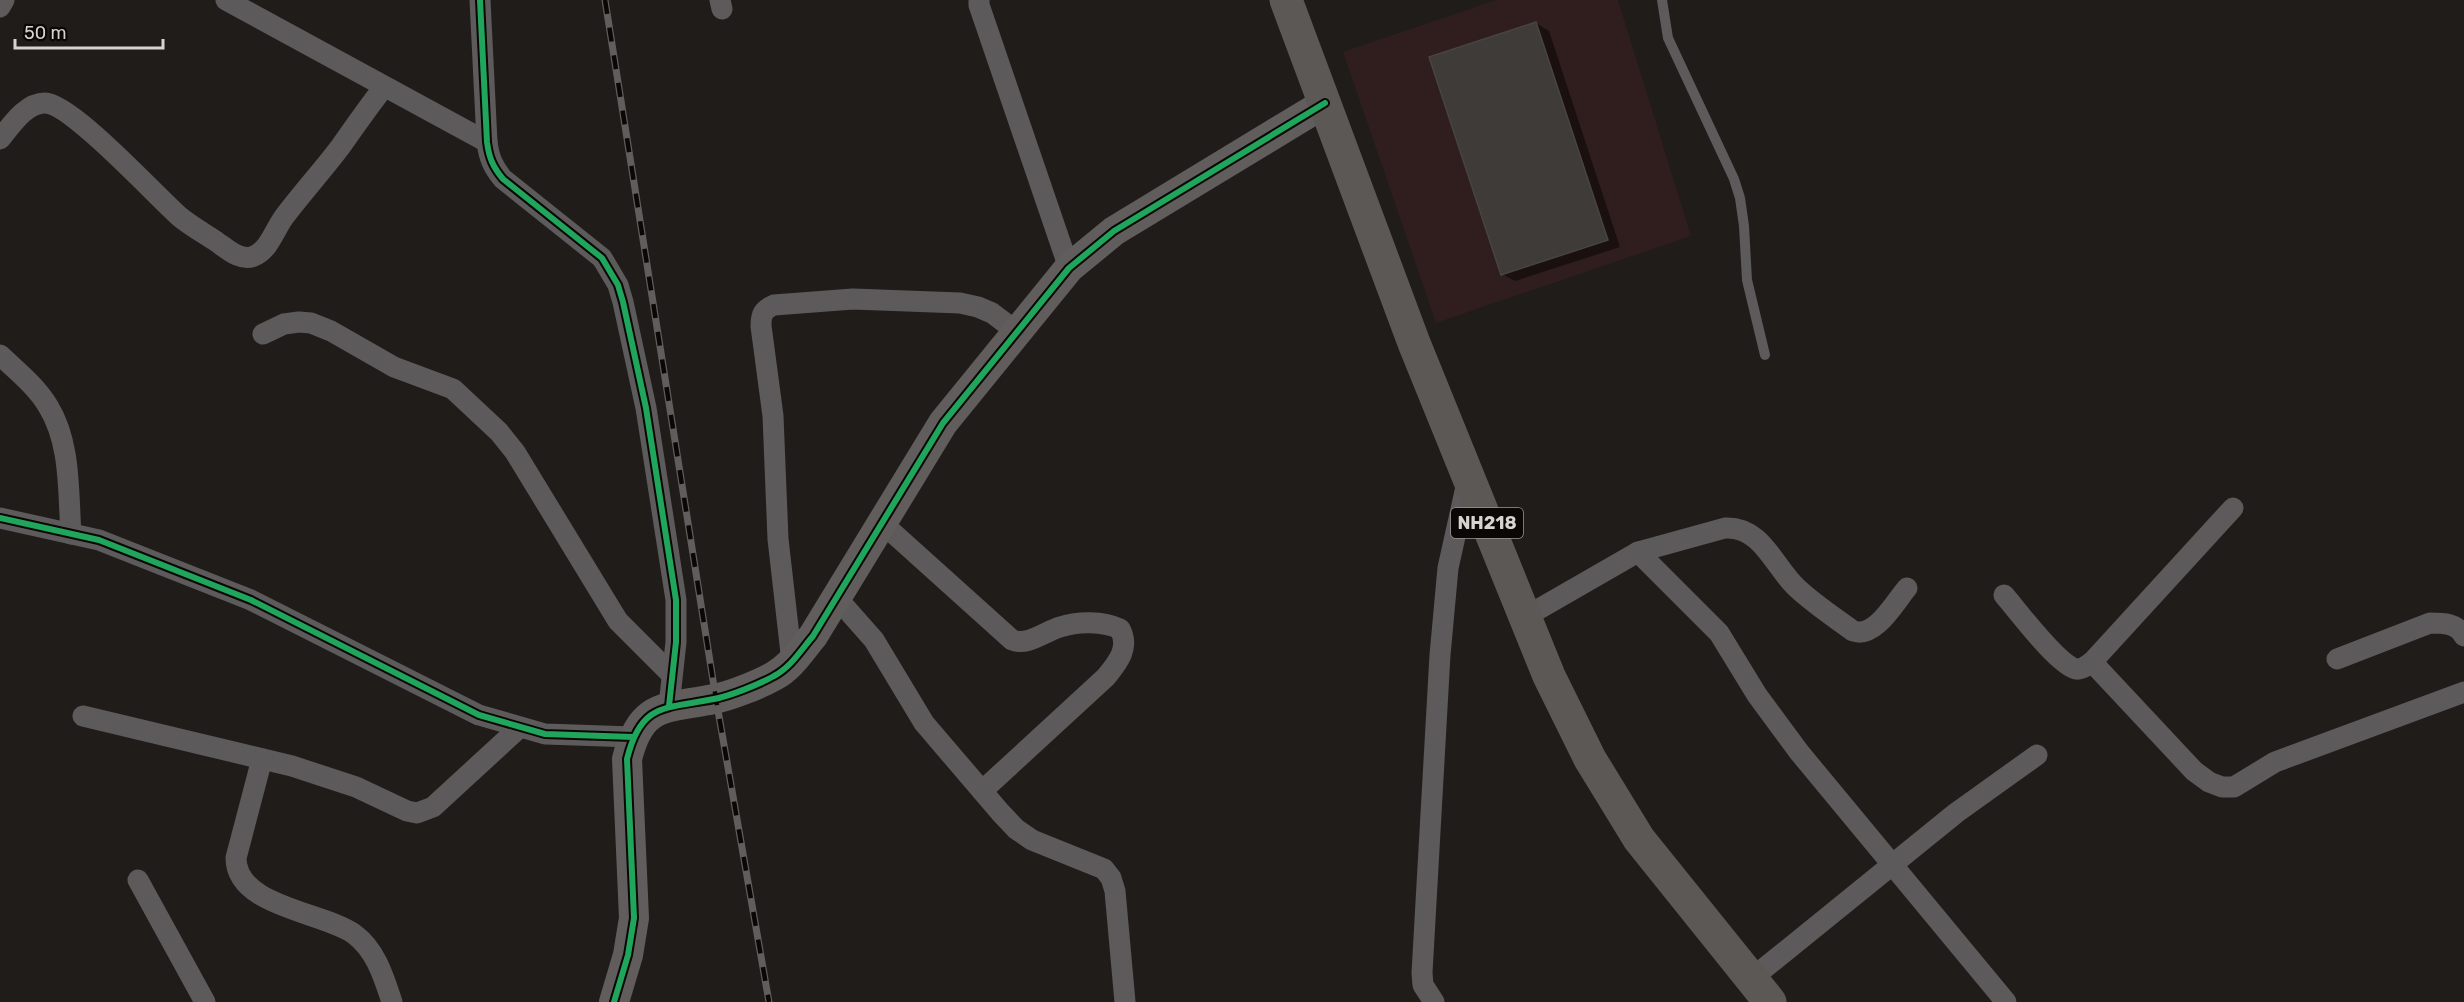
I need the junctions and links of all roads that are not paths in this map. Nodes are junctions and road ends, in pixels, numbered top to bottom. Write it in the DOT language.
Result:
graph roads {
  1 [pos="4,0"];
  2 [pos="226,0"];
  3 [pos="480,0"];
  4 [pos="979,0"];
  5 [pos="1286,0"];
  6 [pos="1662,0"];
  7 [pos="0,7"];
  8 [pos="384,87"];
  9 [pos="1325,103"];
  10 [pos="0,139"];
  11 [pos="487,142"];
  12 [pos="1069,268"];
  13 [pos="1017,332"];
  14 [pos="263,334"];
  15 [pos="0,355"];
  16 [pos="1765,355"];
  17 [pos="1468,476"];
  18 [pos="2233,508"];
  19 [pos="0,518"];
  20 [pos="882,523"];
  21 [pos="71,534"];
  22 [pos="1638,552"];
  23 [pos="1907,588"];
  24 [pos="2004,595"];
  25 [pos="836,597"];
  26 [pos="1525,617"];
  27 [pos="2464,636"];
  28 [pos="2337,659"];
  29 [pos="792,662"];
  30 [pos="2092,662"];
  31 [pos="672,675"];
  32 [pos="2464,692"];
  33 [pos="669,706"];
  34 [pos="83,716"];
  35 [pos="519,728"];
  36 [pos="633,737"];
  37 [pos="2037,754"];
  38 [pos="262,759"];
  39 [pos="982,791"];
  40 [pos="1894,865"];
  41 [pos="138,880"];
  42 [pos="1760,990"];
  43 [pos="1425,1000"];
  44 [pos="206,1002"];
  45 [pos="392,1002"];
  46 [pos="614,1002"];
  47 [pos="1125,1002"];
  48 [pos="2006,1002"];
  1 -- 7 [label="street"];
  2 -- 8 [label="street"];
  3 -- 11 [label="street"];
  4 -- 12 [label="street"];
  5 -- 9 [label="highway, NH218"];
  6 -- 16 [label="lane"];
  8 -- 10 [label="street"];
  8 -- 11 [label="street"];
  9 -- 12 [label="street"];
  9 -- 17 [label="highway, NH218"];
  11 -- 31 [label="street"];
  12 -- 13 [label="street"];
  13 -- 20 [label="street"];
  13 -- 29 [label="street"];
  14 -- 31 [label="street"];
  15 -- 21 [label="street"];
  17 -- 26 [label="highway, NH218"];
  17 -- 43 [label="street"];
  18 -- 30 [label="street"];
  19 -- 21 [label="street"];
  20 -- 25 [label="street"];
  20 -- 39 [label="street"];
  21 -- 35 [label="street"];
  22 -- 23 [label="street"];
  22 -- 26 [label="street"];
  22 -- 40 [label="street"];
  24 -- 30 [label="street"];
  25 -- 29 [label="street"];
  25 -- 39 [label="street"];
  26 -- 42 [label="highway, NH218"];
  27 -- 28 [label="street"];
  29 -- 33 [label="street"];
  30 -- 32 [label="street"];
  31 -- 33 [label="street"];
  33 -- 36 [label="street"];
  34 -- 38 [label="street"];
  35 -- 36 [label="street"];
  35 -- 38 [label="street"];
  36 -- 46 [label="street"];
  37 -- 40 [label="street"];
  38 -- 45 [label="street"];
  39 -- 47 [label="street"];
  40 -- 42 [label="street"];
  40 -- 48 [label="street"];
  41 -- 44 [label="street"];
}
